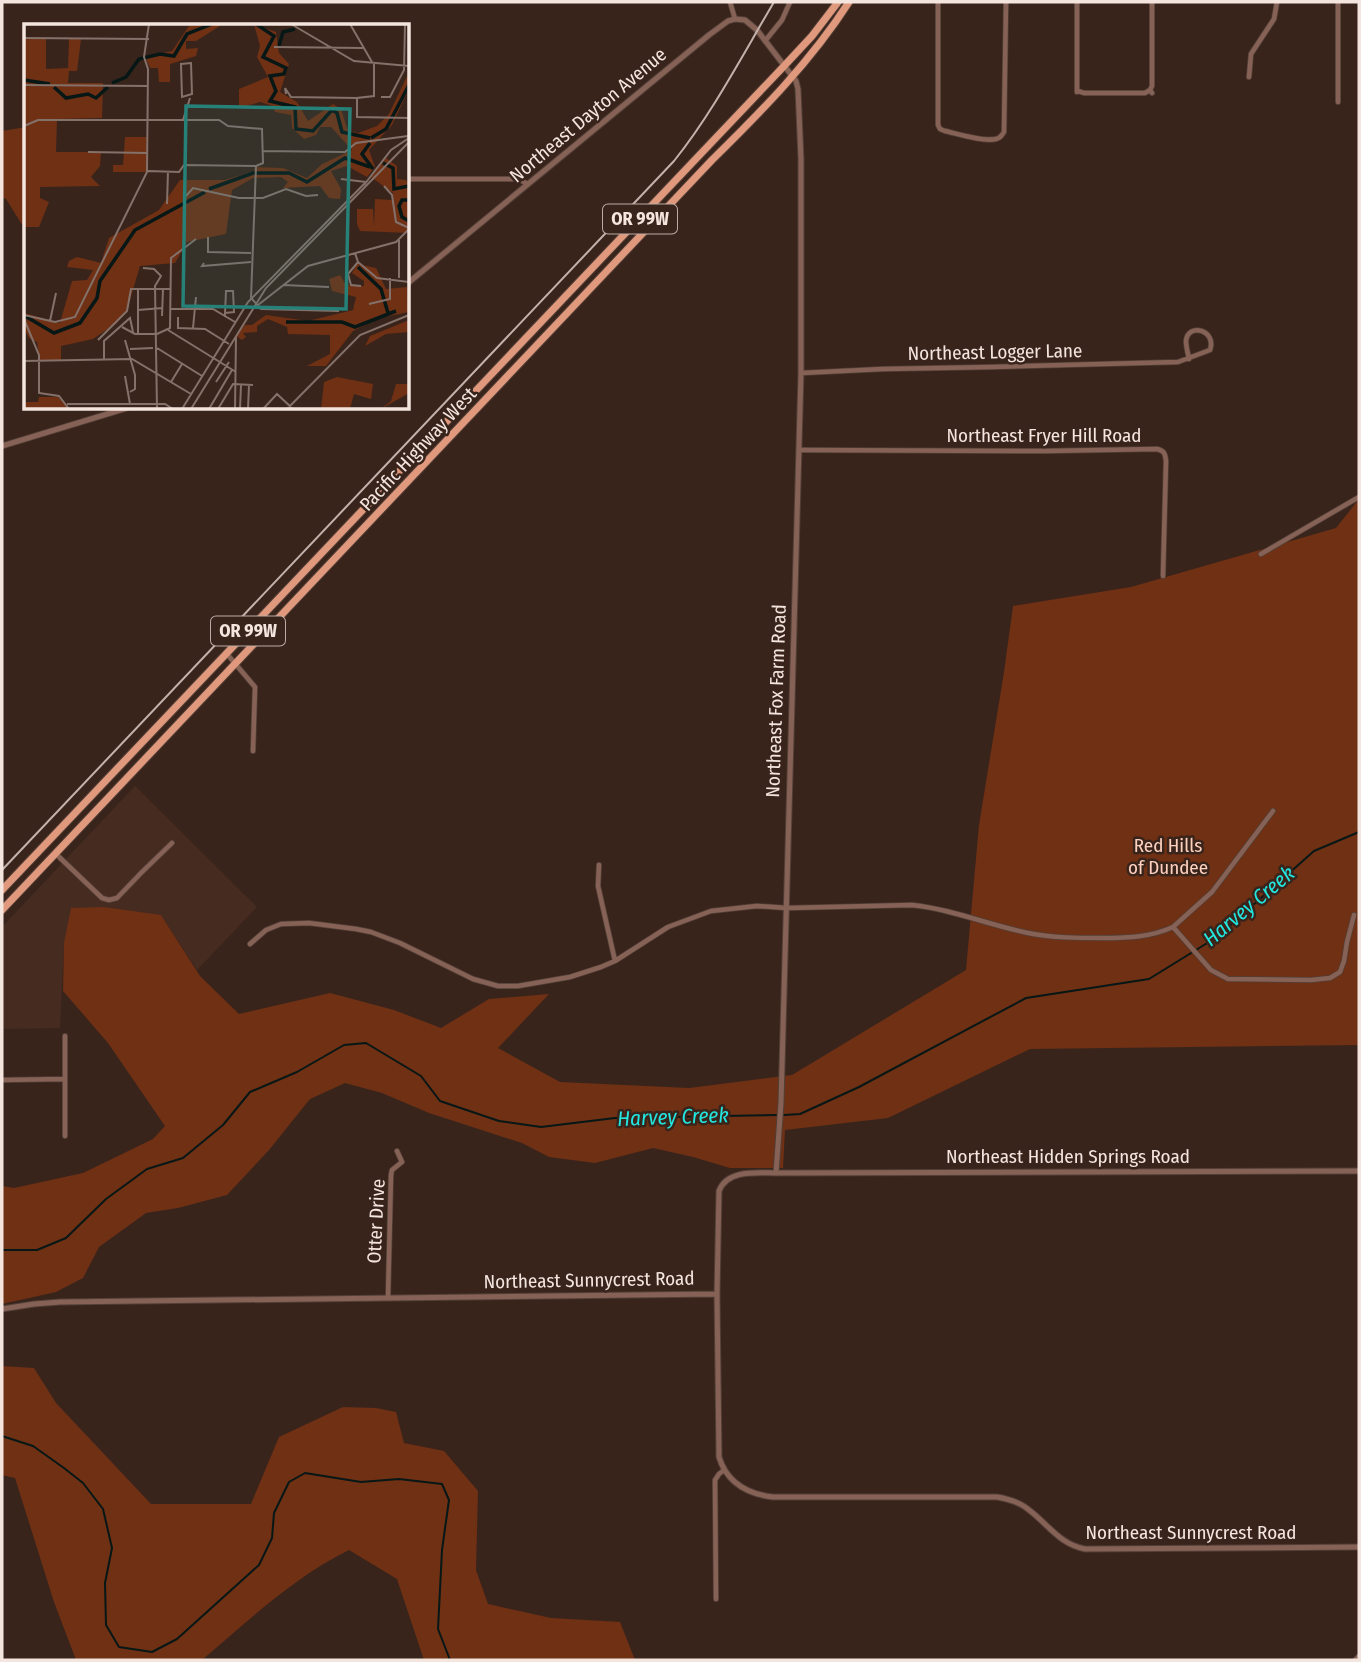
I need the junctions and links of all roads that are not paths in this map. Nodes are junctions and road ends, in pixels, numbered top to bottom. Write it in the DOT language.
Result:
graph roads {
  1 [pos="730,2"];
  2 [pos="790,2"];
  3 [pos="838,2"];
  4 [pos="849,2"];
  5 [pos="938,2"];
  6 [pos="1006,2"];
  7 [pos="1077,2"];
  8 [pos="1152,2"];
  9 [pos="1277,2"];
  10 [pos="1338,2"];
  11 [pos="735,19"];
  12 [pos="765,41"];
  13 [pos="785,65"];
  14 [pos="793,76"];
  15 [pos="1249,77"];
  16 [pos="1338,102"];
  17 [pos="410,179"];
  18 [pos="529,185"];
  19 [pos="410,281"];
  20 [pos="1189,359"];
  21 [pos="801,373"];
  22 [pos="120,410"];
  23 [pos="2,446"];
  24 [pos="799,450"];
  25 [pos="1359,497"];
  26 [pos="1261,554"];
  27 [pos="1163,576"];
  28 [pos="226,653"];
  29 [pos="236,663"];
  30 [pos="253,751"];
  31 [pos="1273,811"];
  32 [pos="172,843"];
  33 [pos="56,854"];
  34 [pos="599,865"];
  35 [pos="2,890"];
  36 [pos="786,908"];
  37 [pos="2,910"];
  38 [pos="1354,915"];
  39 [pos="1173,927"];
  40 [pos="250,944"];
  41 [pos="615,961"];
  42 [pos="65,1036"];
  43 [pos="65,1079"];
  44 [pos="2,1080"];
  45 [pos="65,1136"];
  46 [pos="397,1151"];
  47 [pos="1359,1171"];
  48 [pos="776,1173"];
  49 [pos="717,1294"];
  50 [pos="387,1298"];
  51 [pos="2,1309"];
  52 [pos="724,1470"];
  53 [pos="1359,1547"];
  54 [pos="716,1599"];
  55 [pos="1359,1656"];
  56 [pos="1356,1660"];
  1 -- 11 [label="street"];
  2 -- 12 [label="street"];
  3 -- 13 [label="main road, Pacific Highway West / OR 99W"];
  4 -- 14 [label="main road, Pacific Highway West / OR 99W"];
  5 -- 6 [label="street"];
  7 -- 8 [label="street"];
  9 -- 15 [label="street"];
  10 -- 16 [label="street"];
  11 -- 12 [label="street"];
  11 -- 18 [label="street, Northeast Dayton Avenue"];
  12 -- 13 [label="street"];
  13 -- 14 [label="street, Northeast Fox Farm Road"];
  13 -- 28 [label="main road, Pacific Highway West / OR 99W"];
  14 -- 21 [label="street, Northeast Fox Farm Road"];
  14 -- 29 [label="main road, Pacific Highway West / OR 99W"];
  17 -- 18 [label="street"];
  18 -- 19 [label="street, Northeast Dayton Avenue"];
  20 -- 20 [label="street"];
  20 -- 21 [label="street, Northeast Logger Lane"];
  21 -- 24 [label="street, Northeast Fox Farm Road"];
  22 -- 23 [label="street"];
  24 -- 27 [label="street, Northeast Fryer Hill Road"];
  24 -- 36 [label="street, Northeast Fox Farm Road"];
  25 -- 26 [label="street"];
  28 -- 29 [label="street"];
  28 -- 35 [label="main road, Pacific Highway West / OR 99W"];
  29 -- 30 [label="street"];
  29 -- 33 [label="main road, Pacific Highway West / OR 99W"];
  31 -- 39 [label="street"];
  32 -- 33 [label="street"];
  33 -- 37 [label="main road, Pacific Highway West / OR 99W"];
  34 -- 41 [label="street"];
  36 -- 39 [label="street"];
  36 -- 41 [label="street"];
  36 -- 48 [label="street, Northeast Fox Farm Road"];
  38 -- 39 [label="street"];
  40 -- 41 [label="street"];
  42 -- 43 [label="street"];
  43 -- 44 [label="street"];
  43 -- 45 [label="street"];
  46 -- 50 [label="street, Otter Drive"];
  47 -- 48 [label="street, Northeast Hidden Springs Road"];
  48 -- 49 [label="street"];
  49 -- 50 [label="street, Northeast Sunnycrest Road"];
  49 -- 52 [label="street, Northeast Sunnycrest Road"];
  50 -- 51 [label="street, Northeast Sunnycrest Road"];
  52 -- 53 [label="street, Northeast Sunnycrest Road"];
  52 -- 54 [label="street"];
  55 -- 56 [label="street"];
}
